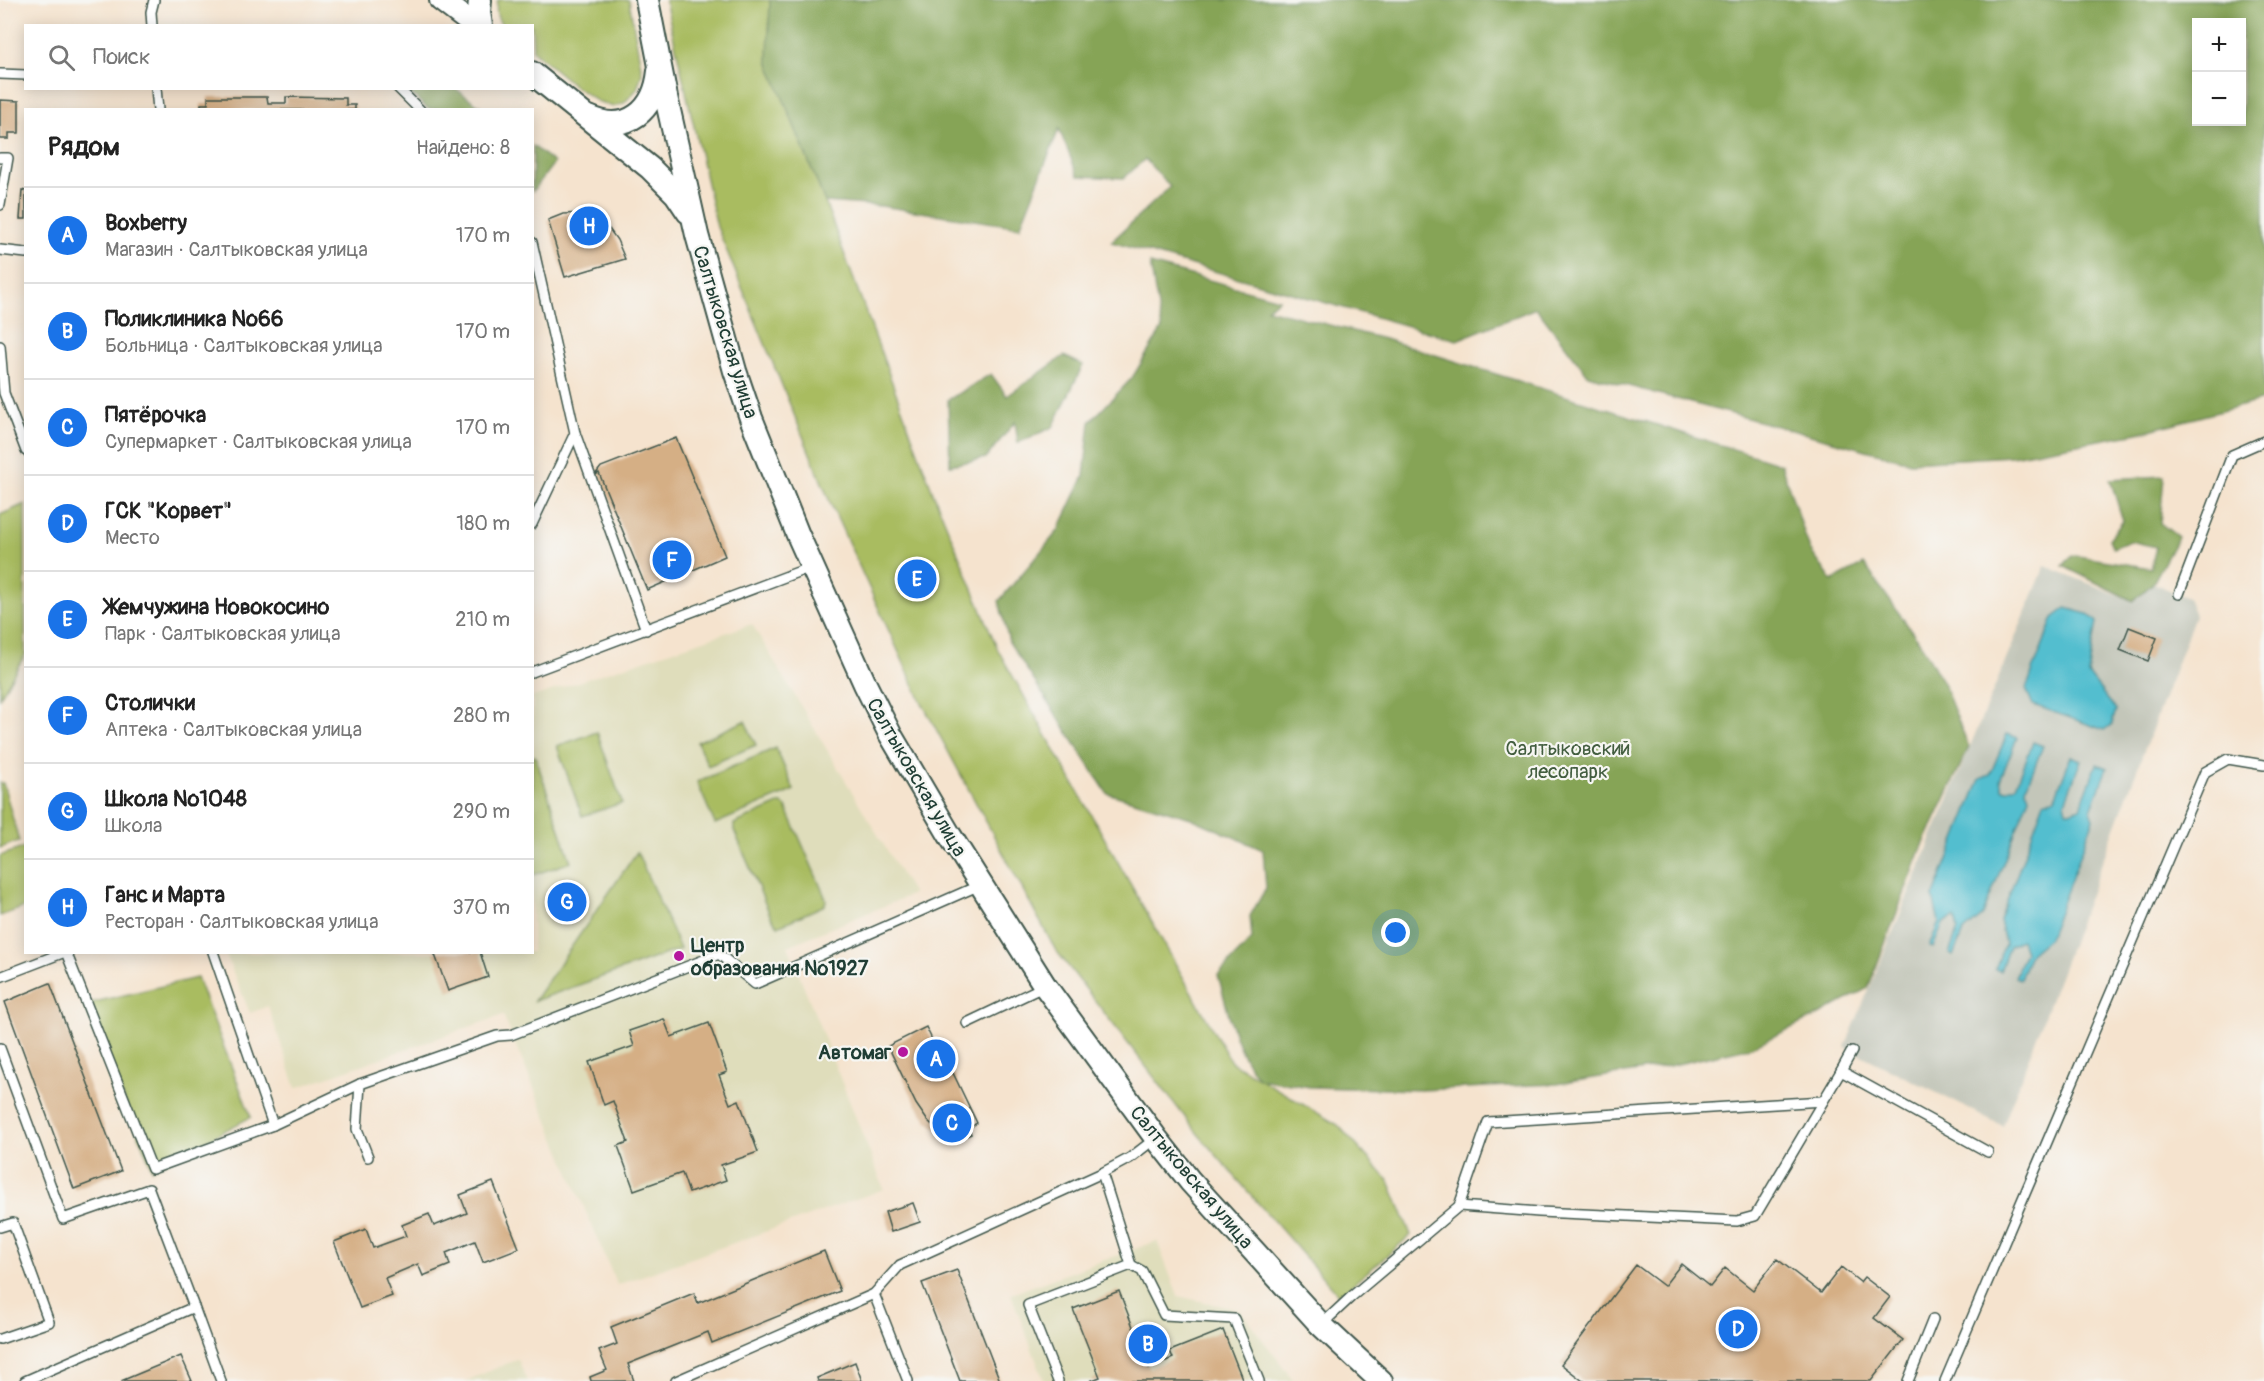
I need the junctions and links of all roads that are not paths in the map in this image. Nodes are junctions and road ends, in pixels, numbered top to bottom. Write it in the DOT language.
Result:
graph roads {
  1 [pos="154,0"];
  2 [pos="441,0"];
  3 [pos="480,0"];
  4 [pos="647,0"];
  5 [pos="152,24"];
  6 [pos="472,24"];
  7 [pos="482,24"];
  8 [pos="660,61"];
  9 [pos="0,74"];
  10 [pos="24,75"];
  11 [pos="534,75"];
  12 [pos="156,90"];
  13 [pos="400,90"];
  14 [pos="566,101"];
  15 [pos="158,108"];
  16 [pos="418,108"];
  17 [pos="0,158"];
  18 [pos="0,205"];
  19 [pos="697,235"];
  20 [pos="0,250"];
  21 [pos="534,251"];
  22 [pos="24,253"];
  23 [pos="0,346"];
  24 [pos="575,433"];
  25 [pos="2264,441"];
  26 [pos="24,446"];
  27 [pos="534,520"];
  28 [pos="811,567"];
  29 [pos="2179,594"];
  30 [pos="646,630"];
  31 [pos="534,671"];
  32 [pos="2264,765"];
  33 [pos="980,885"];
  34 [pos="61,954"];
  35 [pos="67,954"];
  36 [pos="214,954"];
  37 [pos="0,977"];
  38 [pos="1046,986"];
  39 [pos="967,1023"];
  40 [pos="0,1048"];
  41 [pos="1852,1051"];
  42 [pos="1841,1071"];
  43 [pos="360,1084"];
  44 [pos="1823,1101"];
  45 [pos="273,1125"];
  46 [pos="1156,1138"];
  47 [pos="1988,1152"];
  48 [pos="368,1157"];
  49 [pos="1102,1173"];
  50 [pos="1459,1206"];
  51 [pos="0,1227"];
  52 [pos="1131,1265"];
  53 [pos="874,1294"];
  54 [pos="194,1307"];
  55 [pos="1932,1319"];
  56 [pos="1321,1325"];
  57 [pos="0,1339"];
  58 [pos="25,1381"];
  59 [pos="221,1381"];
  60 [pos="676,1381"];
  61 [pos="908,1381"];
  62 [pos="1058,1381"];
  63 [pos="1259,1381"];
  64 [pos="1381,1381"];
  65 [pos="1908,1381"];
  66 [pos="1945,1381"];
  1 -- 5 [label="lane"];
  2 -- 6 [label="street"];
  3 -- 7 [label="street"];
  4 -- 8 [label="street, Салтыковская улица"];
  8 -- 14 [label="street, Салтыковская улица"];
  8 -- 19 [label="street, Салтыковская улица"];
  9 -- 10 [label="lane"];
  11 -- 14 [label="street"];
  12 -- 15 [label="lane"];
  13 -- 16 [label="lane"];
  14 -- 19 [label="street"];
  17 -- 18 [label="lane"];
  19 -- 28 [label="street, Салтыковская улица"];
  20 -- 22 [label="lane"];
  21 -- 24 [label="lane"];
  23 -- 26 [label="lane"];
  24 -- 27 [label="lane"];
  24 -- 30 [label="lane"];
  25 -- 29 [label="lane"];
  28 -- 30 [label="lane"];
  28 -- 33 [label="street, Салтыковская улица"];
  30 -- 31 [label="lane"];
  32 -- 66 [label="lane"];
  33 -- 38 [label="street, Салтыковская улица"];
  33 -- 43 [label="lane"];
  34 -- 37 [label="lane"];
  35 -- 45 [label="lane"];
  36 -- 45 [label="lane"];
  38 -- 39 [label="lane"];
  38 -- 46 [label="street, Салтыковская улица"];
  40 -- 54 [label="lane"];
  41 -- 42 [label="lane"];
  42 -- 44 [label="lane"];
  42 -- 47 [label="lane"];
  43 -- 45 [label="lane"];
  43 -- 48 [label="lane"];
  44 -- 50 [label="lane"];
  44 -- 50 [label="lane"];
  46 -- 49 [label="lane"];
  46 -- 56 [label="street, Салтыковская улица"];
  49 -- 52 [label="lane"];
  49 -- 53 [label="lane"];
  50 -- 56 [label="lane"];
  51 -- 57 [label="lane"];
  52 -- 62 [label="lane"];
  52 -- 63 [label="lane"];
  53 -- 60 [label="lane"];
  53 -- 61 [label="lane"];
  54 -- 58 [label="lane"];
  54 -- 59 [label="lane"];
  55 -- 65 [label="lane"];
  56 -- 64 [label="street, Салтыковская улица"];
}
